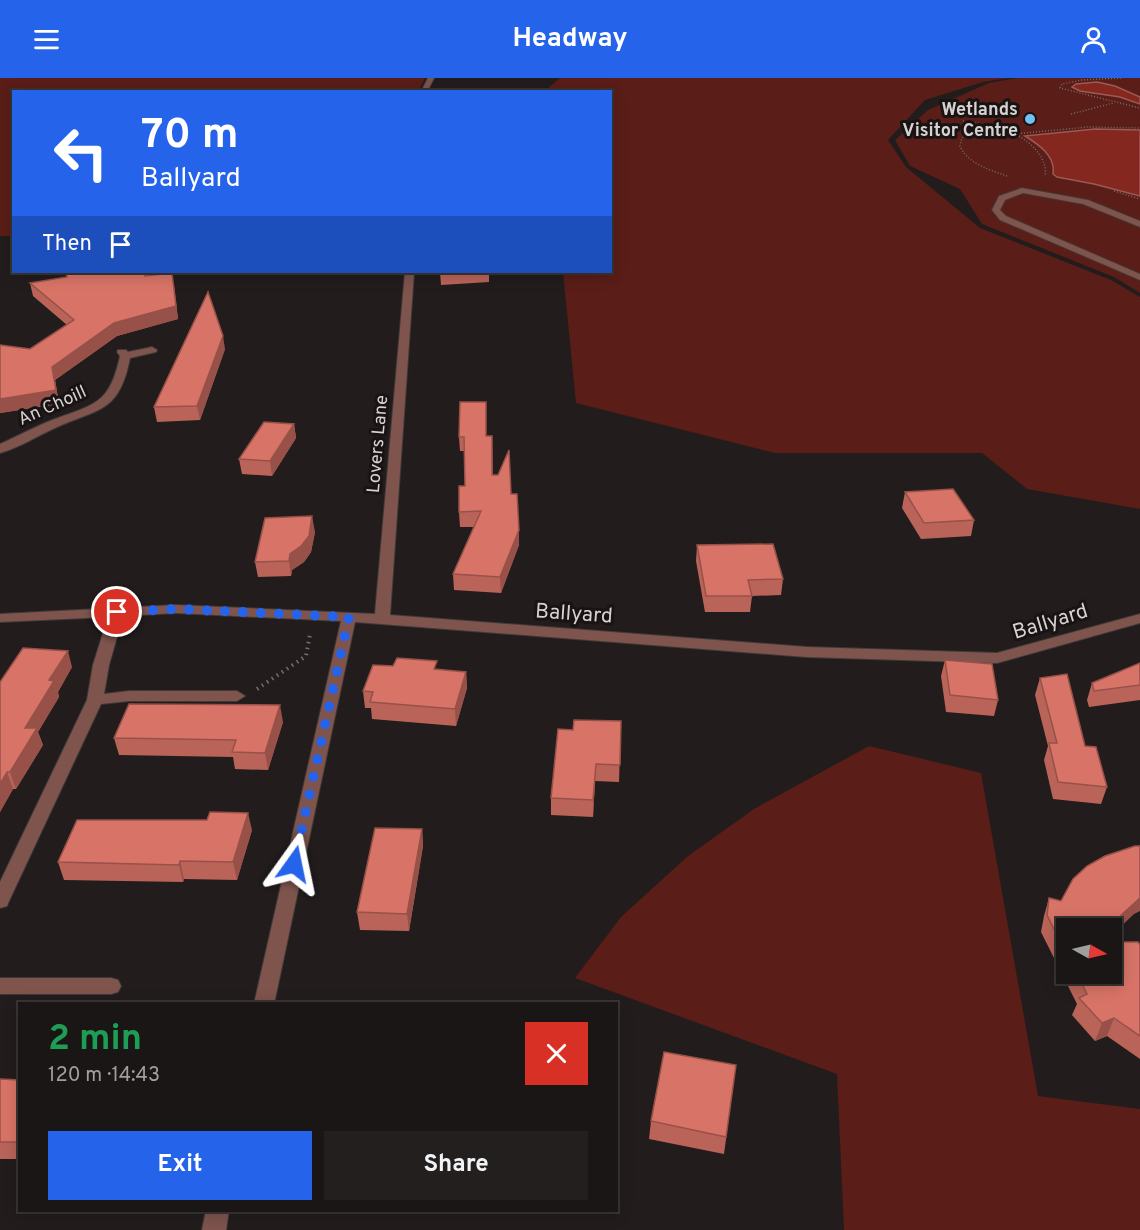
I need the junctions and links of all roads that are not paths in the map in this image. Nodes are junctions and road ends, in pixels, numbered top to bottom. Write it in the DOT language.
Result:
graph roads {
  1 [pos="1140,224"];
  2 [pos="409,273"];
  3 [pos="1140,277"];
  4 [pos="152,350"];
  5 [pos="0,449"];
  6 [pos="117,612"];
  7 [pos="349,617"];
  8 [pos="0,618"];
  9 [pos="1140,618"];
  10 [pos="382,619"];
  11 [pos="237,696"];
  12 [pos="95,700"];
  13 [pos="0,901"];
  14 [pos="111,986"];
  15 [pos="0,987"];
  16 [pos="264,1002"];
  17 [pos="218,1212"];
  18 [pos="214,1230"];
  1 -- 3 [label="street"];
  2 -- 10 [label="street, Lovers Lane"];
  4 -- 5 [label="street, An Choill"];
  6 -- 7 [label="street, Ballyard"];
  6 -- 8 [label="street, Ballyard"];
  6 -- 12 [label="street"];
  7 -- 10 [label="street, Ballyard"];
  7 -- 16 [label="street"];
  9 -- 10 [label="street, Ballyard"];
  11 -- 12 [label="street"];
  12 -- 13 [label="street"];
  14 -- 15 [label="street"];
  17 -- 18 [label="street"];
}
